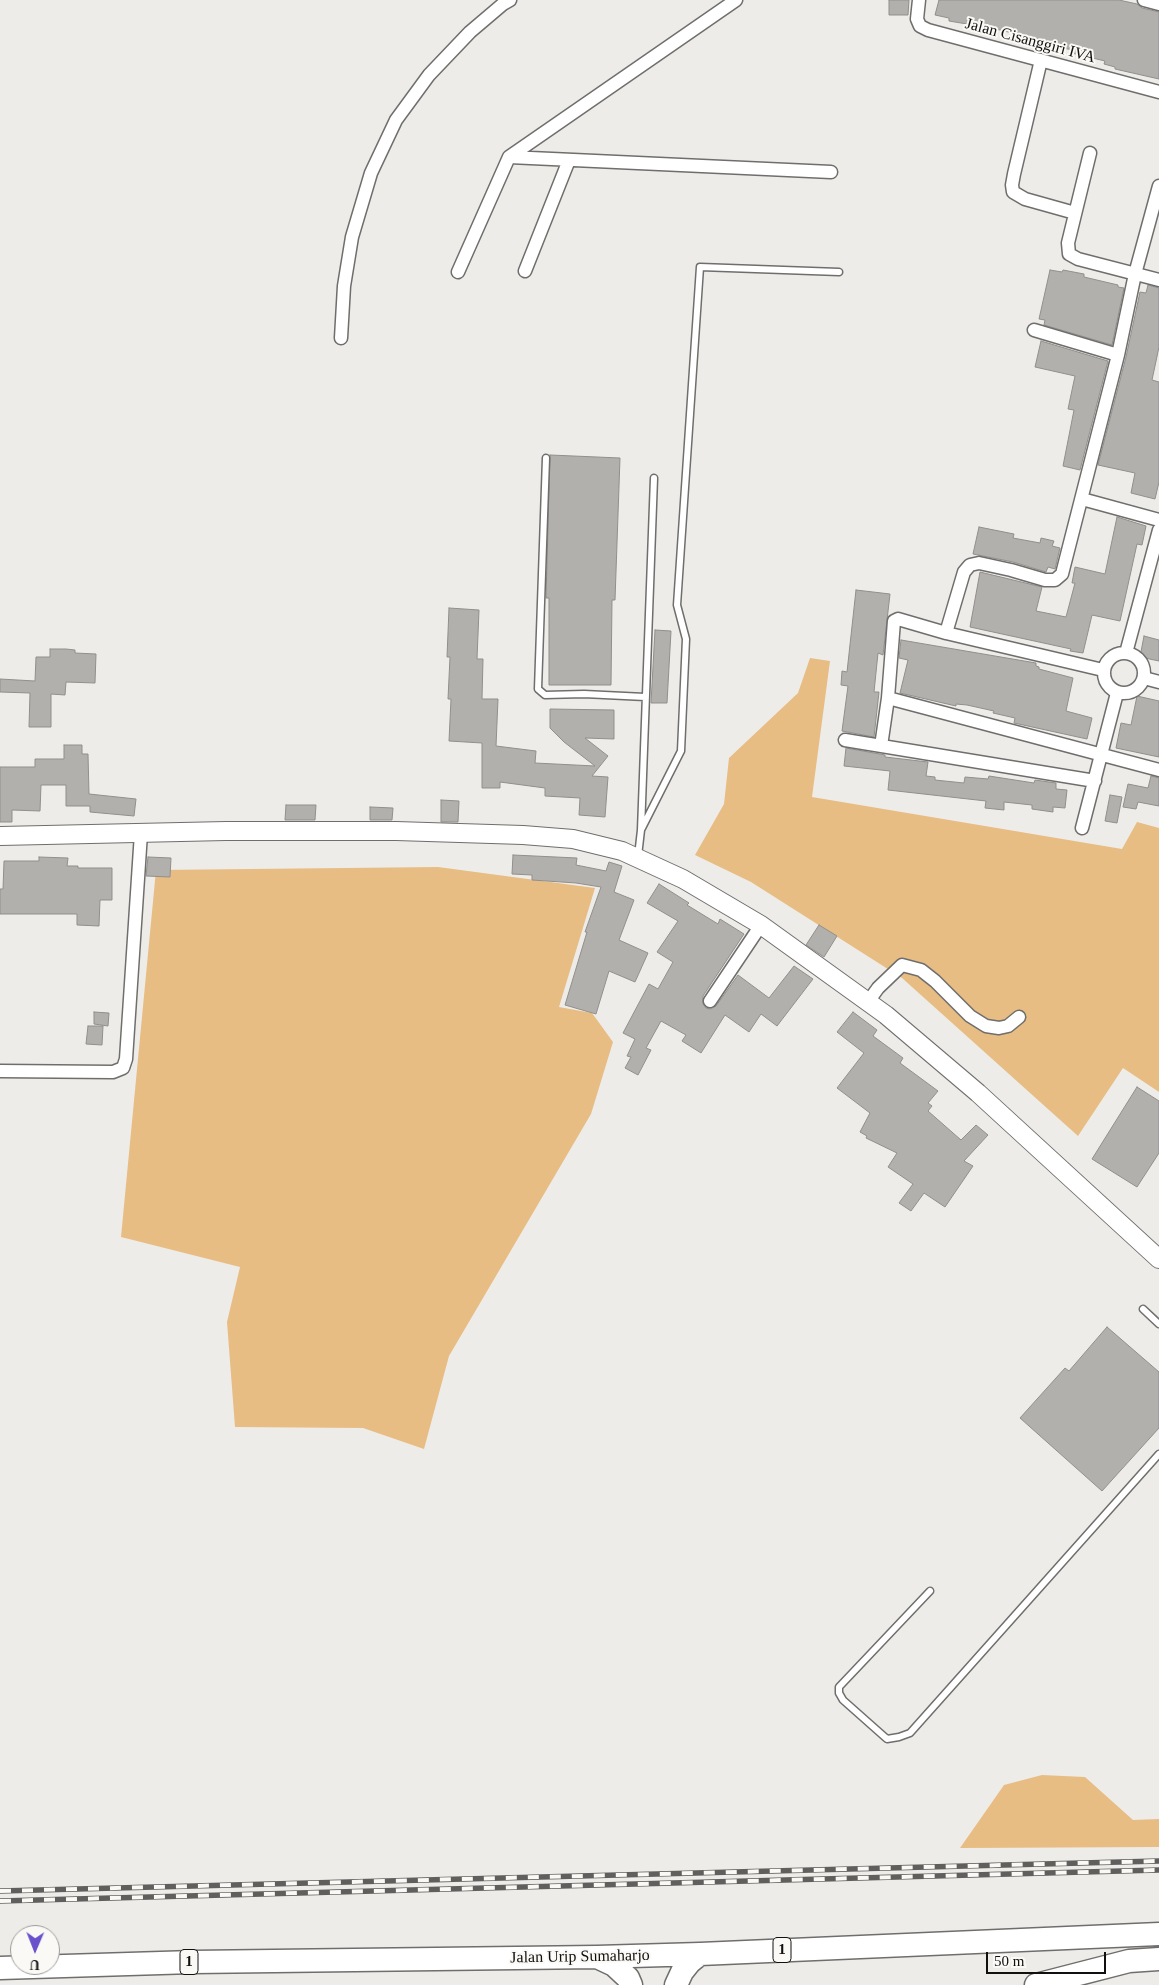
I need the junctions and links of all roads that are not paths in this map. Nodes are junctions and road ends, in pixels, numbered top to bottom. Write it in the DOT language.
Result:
graph roads {
  1 [pos="510,0"];
  2 [pos="736,0"];
  3 [pos="919,0"];
  4 [pos="1144,0"];
  5 [pos="1159,4"];
  6 [pos="1041,60"];
  7 [pos="1159,92"];
  8 [pos="1090,153"];
  9 [pos="509,157"];
  10 [pos="569,160"];
  11 [pos="831,172"];
  12 [pos="1159,186"];
  13 [pos="1075,213"];
  14 [pos="525,271"];
  15 [pos="458,272"];
  16 [pos="839,272"];
  17 [pos="1135,274"];
  18 [pos="1159,280"];
  19 [pos="1034,330"];
  20 [pos="341,338"];
  21 [pos="1118,355"];
  22 [pos="546,458"];
  23 [pos="654,478"];
  24 [pos="1082,499"];
  25 [pos="1159,520"];
  26 [pos="1159,530"];
  27 [pos="946,633"];
  28 [pos="1126,653"];
  29 [pos="1103,670"];
  30 [pos="1144,678"];
  31 [pos="1159,682"];
  32 [pos="1118,693"];
  33 [pos="645,697"];
  34 [pos="888,698"];
  35 [pos="845,740"];
  36 [pos="881,746"];
  37 [pos="1102,754"];
  38 [pos="1159,770"];
  39 [pos="1095,781"];
  40 [pos="1082,828"];
  41 [pos="641,830"];
  42 [pos="141,833"];
  43 [pos="0,836"];
  44 [pos="638,857"];
  45 [pos="761,925"];
  46 [pos="710,1001"];
  47 [pos="868,1002"];
  48 [pos="1019,1017"];
  49 [pos="0,1070"];
  50 [pos="1159,1259"];
  51 [pos="1143,1309"];
  52 [pos="1159,1324"];
  53 [pos="1159,1454"];
  54 [pos="930,1591"];
  55 [pos="1159,1934"];
  56 [pos="700,1954"];
  57 [pos="597,1957"];
  58 [pos="1159,1958"];
  59 [pos="0,1968"];
  60 [pos="631,1985"];
  61 [pos="676,1985"];
  62 [pos="1036,1985"];
  1 -- 20 [label="street"];
  2 -- 9 [label="street"];
  3 -- 6 [label="street, Jalan Cisanggiri IVA"];
  4 -- 5 [label="street"];
  6 -- 7 [label="street, Jalan Cisanggiri IVA"];
  6 -- 13 [label="street"];
  8 -- 13 [label="street"];
  9 -- 10 [label="street"];
  9 -- 15 [label="street"];
  10 -- 11 [label="street"];
  10 -- 14 [label="street"];
  12 -- 17 [label="street"];
  13 -- 17 [label="street"];
  16 -- 41 [label="lane"];
  17 -- 18 [label="street"];
  17 -- 21 [label="street"];
  19 -- 21 [label="street"];
  21 -- 24 [label="street"];
  22 -- 33 [label="lane"];
  23 -- 33 [label="lane"];
  24 -- 25 [label="street"];
  24 -- 27 [label="street"];
  26 -- 28 [label="street"];
  27 -- 29 [label="street"];
  27 -- 34 [label="street"];
  28 -- 29 [label="street"];
  28 -- 30 [label="street"];
  29 -- 32 [label="street"];
  30 -- 31 [label="street"];
  30 -- 32 [label="street"];
  32 -- 37 [label="street"];
  33 -- 41 [label="lane"];
  34 -- 36 [label="street"];
  34 -- 37 [label="street"];
  35 -- 36 [label="street"];
  36 -- 39 [label="street"];
  37 -- 38 [label="street"];
  37 -- 39 [label="street"];
  39 -- 40 [label="street"];
  41 -- 44 [label="lane"];
  42 -- 43 [label="street"];
  42 -- 44 [label="street"];
  42 -- 49 [label="street"];
  44 -- 45 [label="street"];
  45 -- 46 [label="street"];
  45 -- 47 [label="street"];
  47 -- 48 [label="street"];
  47 -- 50 [label="street"];
  51 -- 52 [label="lane"];
  53 -- 54 [label="lane"];
  55 -- 56 [label="highway, Jalan Urip Sumaharjo / 1"];
  56 -- 57 [label="highway, Jalan Urip Sumaharjo / 1"];
  56 -- 61 [label="highway"];
  57 -- 59 [label="highway, Jalan Urip Sumaharjo / 1"];
  57 -- 60 [label="highway"];
  58 -- 62 [label="highway"];
}
